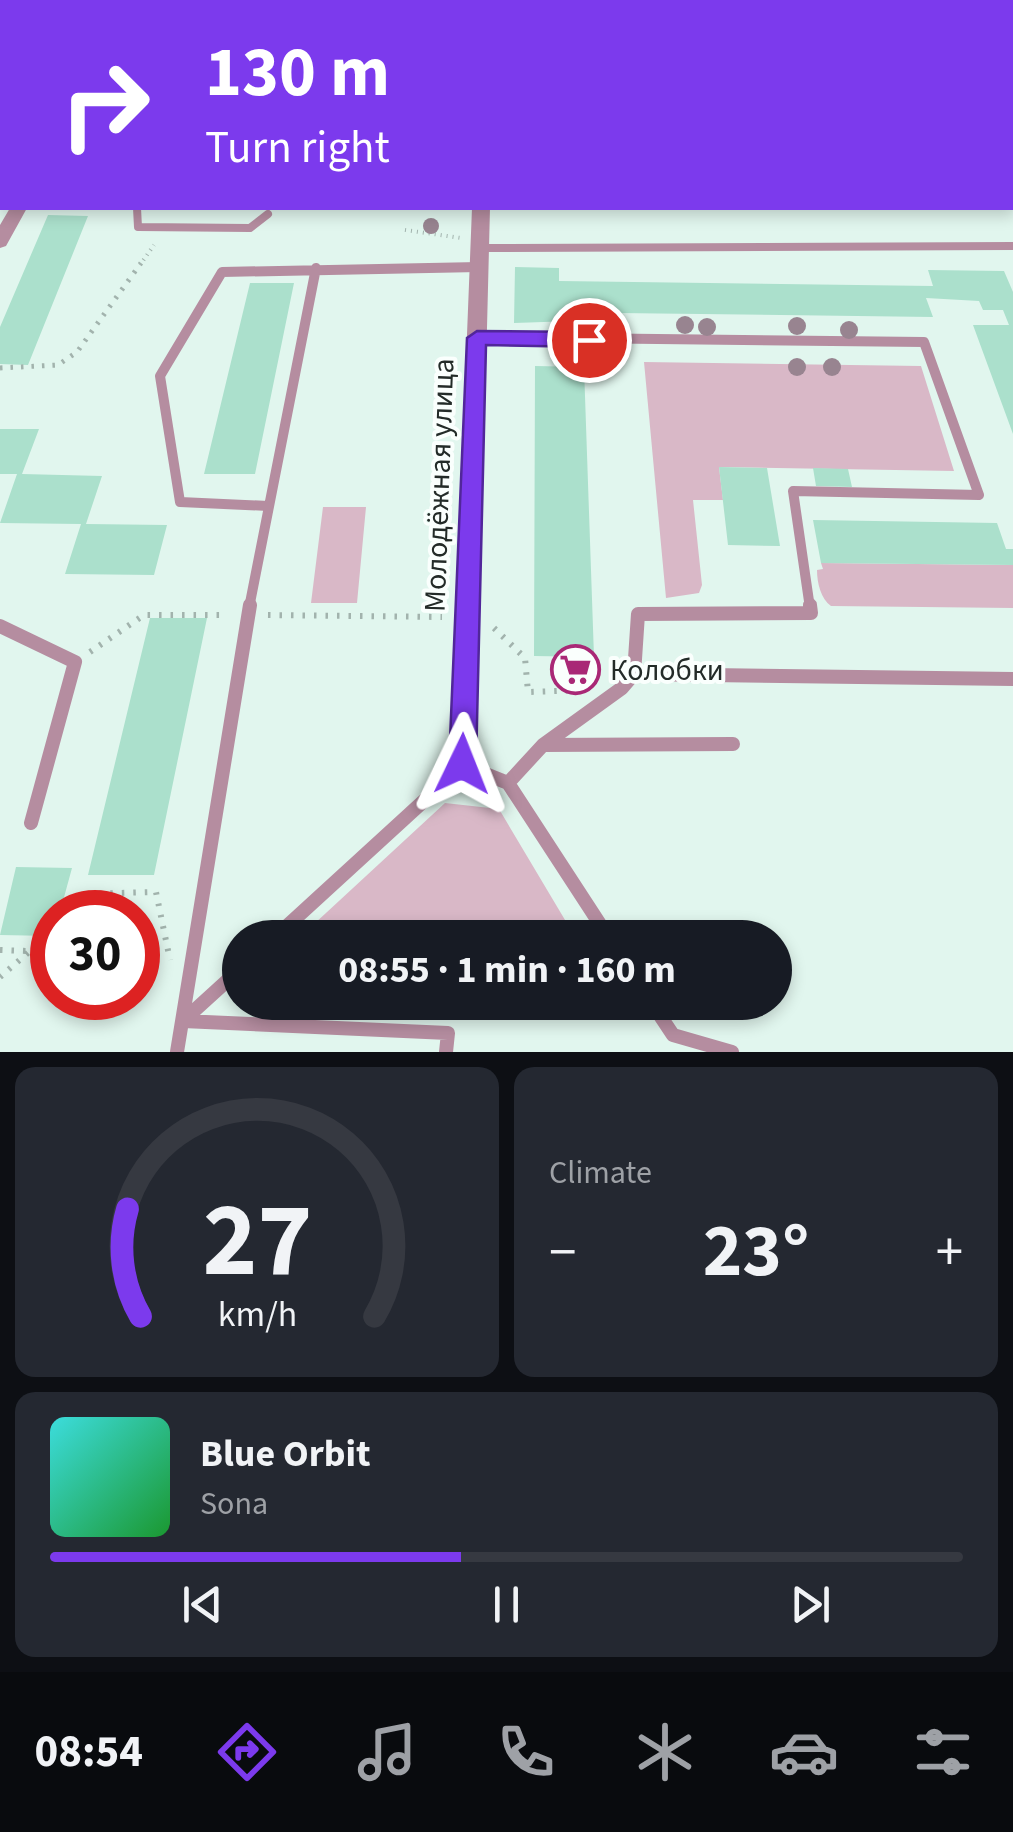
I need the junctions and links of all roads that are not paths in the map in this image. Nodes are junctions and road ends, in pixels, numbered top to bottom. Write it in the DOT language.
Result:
graph roads {
  1 [pos="17,210"];
  2 [pos="137,210"];
  3 [pos="481,210"];
  4 [pos="268,214"];
  5 [pos="0,242"];
  6 [pos="1013,246"];
  7 [pos="480,251"];
  8 [pos="316,268"];
  9 [pos="477,338"];
  10 [pos="268,506"];
  11 [pos="0,626"];
  12 [pos="634,674"];
  13 [pos="1013,679"];
  14 [pos="543,744"];
  15 [pos="733,744"];
  16 [pos="462,764"];
  17 [pos="508,783"];
  18 [pos="31,822"];
  19 [pos="293,920"];
  20 [pos="597,920"];
  21 [pos="222,985"];
  22 [pos="663,1020"];
  23 [pos="183,1021"];
  24 [pos="177,1052"];
  25 [pos="446,1052"];
  26 [pos="732,1052"];
  1 -- 5 [label="street"];
  2 -- 4 [label="lane"];
  3 -- 7 [label="street, Молодёжная улица"];
  6 -- 7 [label="lane"];
  7 -- 8 [label="lane"];
  7 -- 9 [label="street, Молодёжная улица"];
  8 -- 10 [label="lane"];
  8 -- 10 [label="lane"];
  9 -- 12 [label="lane"];
  9 -- 16 [label="street, Молодёжная улица"];
  10 -- 23 [label="lane"];
  11 -- 18 [label="lane"];
  12 -- 13 [label="lane"];
  12 -- 14 [label="lane"];
  14 -- 15 [label="lane"];
  14 -- 17 [label="lane"];
  16 -- 17 [label="lane"];
  16 -- 19 [label="lane"];
  17 -- 20 [label="lane"];
  21 -- 23 [label="lane"];
  22 -- 26 [label="lane"];
  23 -- 24 [label="lane"];
  23 -- 25 [label="lane"];
}
